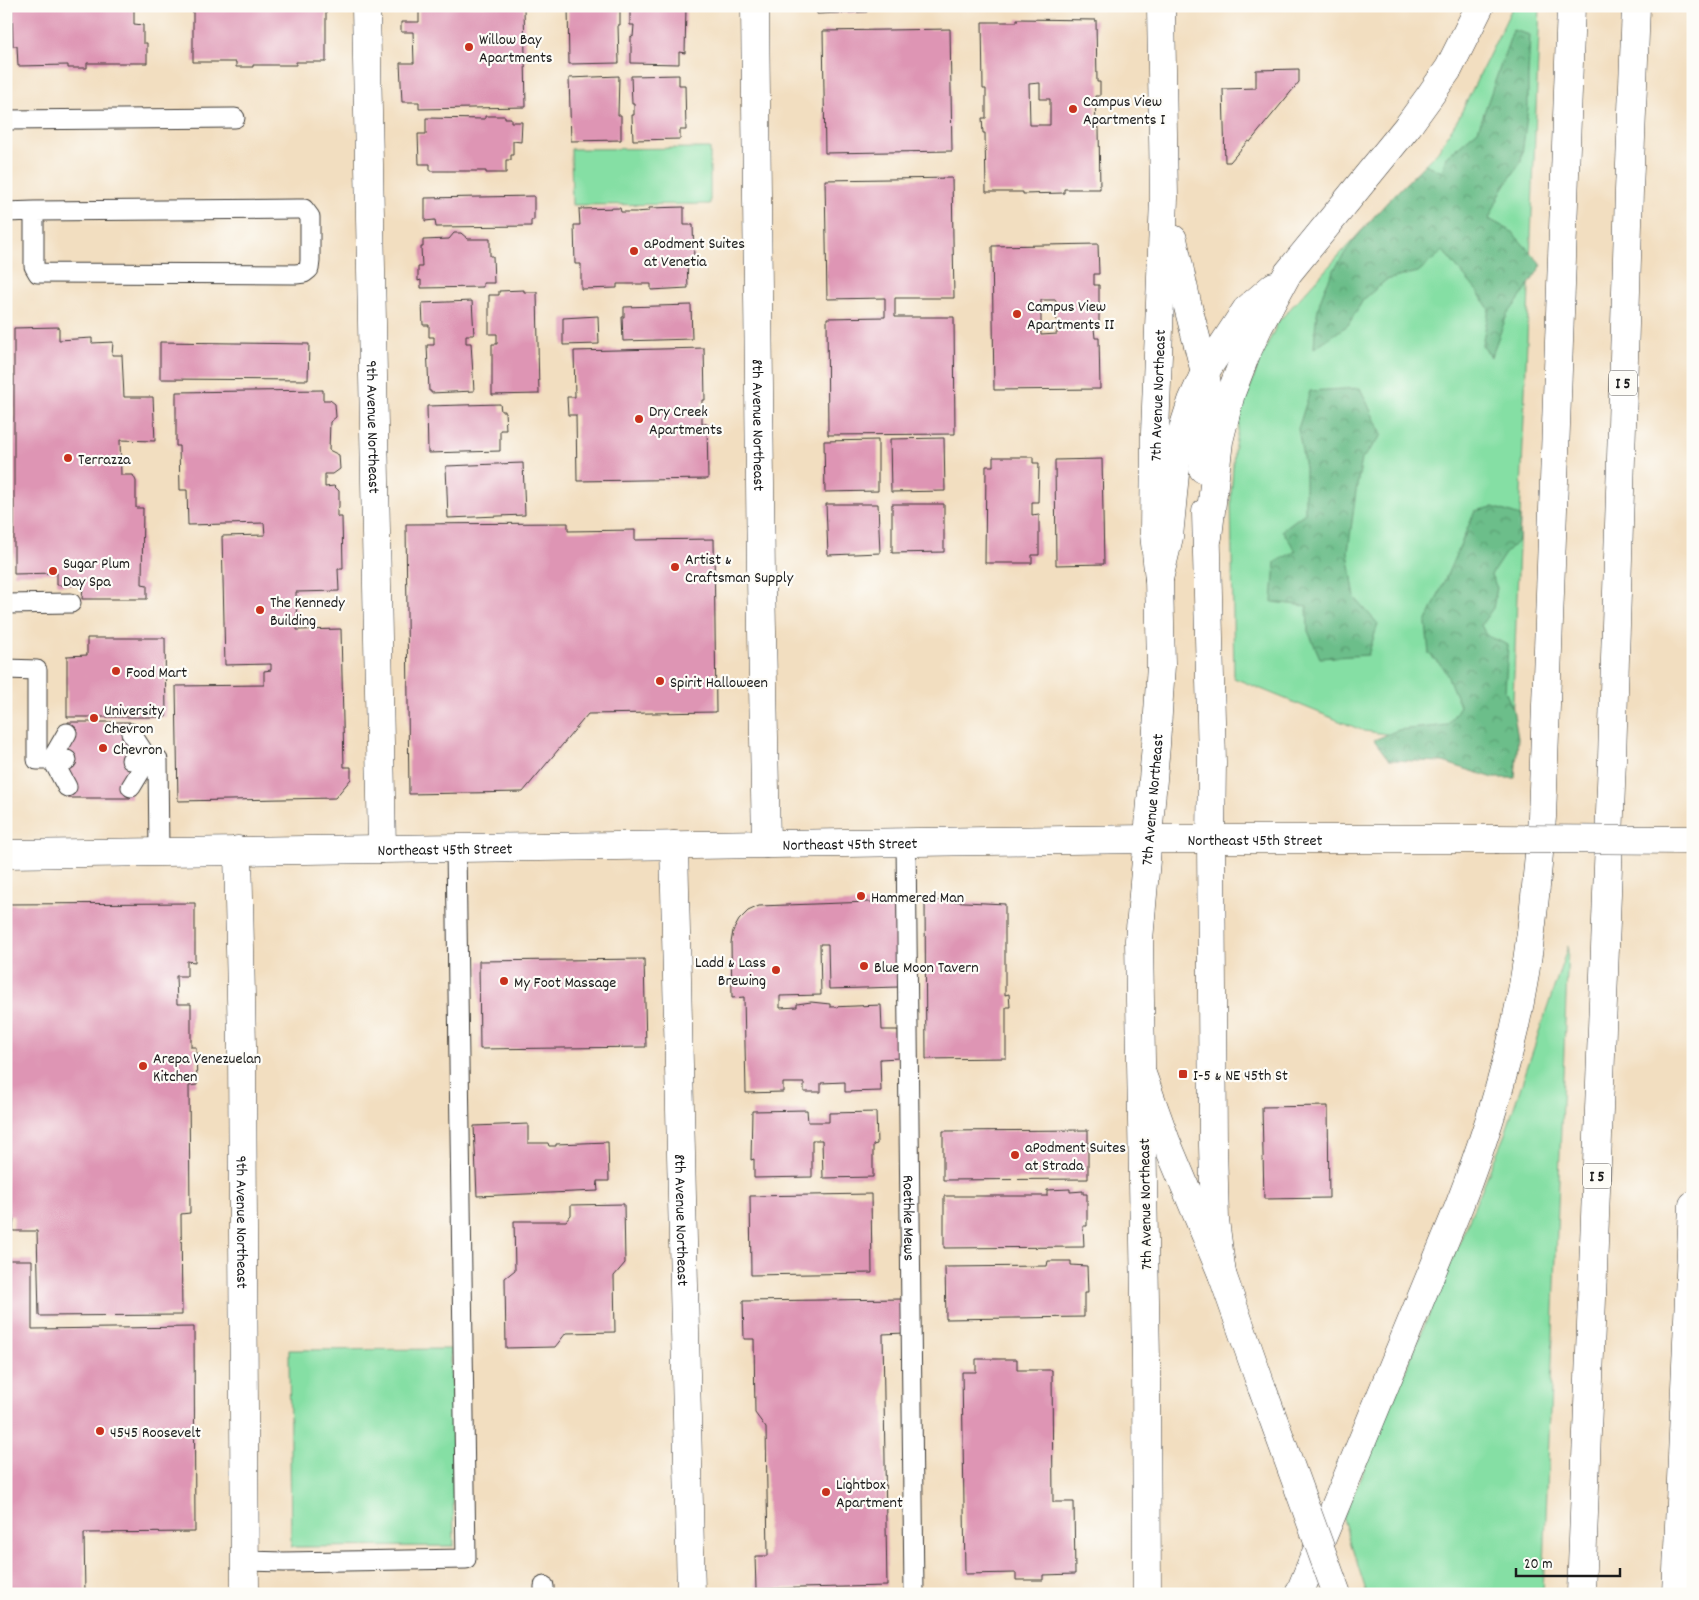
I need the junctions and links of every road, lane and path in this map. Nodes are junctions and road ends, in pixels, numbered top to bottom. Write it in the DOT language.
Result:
graph roads {
  1 [pos="366,6"];
  2 [pos="755,6"];
  3 [pos="1161,6"];
  4 [pos="1480,6"];
  5 [pos="1571,6"];
  6 [pos="1636,6"];
  7 [pos="235,118"];
  8 [pos="6,120"];
  9 [pos="1164,198"];
  10 [pos="34,211"];
  11 [pos="6,212"];
  12 [pos="1288,273"];
  13 [pos="1206,372"];
  14 [pos="1208,537"];
  15 [pos="1159,579"];
  16 [pos="71,603"];
  17 [pos="6,604"];
  18 [pos="6,669"];
  19 [pos="67,733"];
  20 [pos="131,733"];
  21 [pos="60,760"];
  22 [pos="139,760"];
  23 [pos="68,787"];
  24 [pos="131,787"];
  25 [pos="1147,839"];
  26 [pos="1211,839"];
  27 [pos="1693,840"];
  28 [pos="906,842"];
  29 [pos="766,844"];
  30 [pos="674,845"];
  31 [pos="456,848"];
  32 [pos="382,849"];
  33 [pos="238,850"];
  34 [pos="159,852"];
  35 [pos="6,854"];
  36 [pos="1142,1074"];
  37 [pos="1693,1205"];
  38 [pos="1222,1274"];
  39 [pos="244,1561"];
  40 [pos="245,1594"];
  41 [pos="691,1594"];
  42 [pos="914,1594"];
  43 [pos="1147,1594"];
  44 [pos="1299,1594"];
  45 [pos="1336,1594"];
  46 [pos="1581,1594"];
  47 [pos="1676,1594"];
  1 -- 32 [label="main road, 9th Avenue Northeast"];
  2 -- 29 [label="main road, 8th Avenue Northeast"];
  3 -- 9 [label="main road, 7th Avenue Northeast"];
  4 -- 12 [label="main road"];
  5 -- 44 [label="main road"];
  6 -- 46 [label="main road, I 5"];
  7 -- 8 [label="lane"];
  9 -- 13 [label="main road"];
  9 -- 15 [label="main road, 7th Avenue Northeast"];
  10 -- 10 [label="lane"];
  10 -- 11 [label="lane"];
  12 -- 13 [label="main road"];
  12 -- 14 [label="main road"];
  13 -- 14 [label="main road"];
  13 -- 15 [label="main road"];
  14 -- 26 [label="main road"];
  15 -- 25 [label="main road, 7th Avenue Northeast"];
  16 -- 17 [label="lane"];
  18 -- 21 [label="lane"];
  19 -- 21 [label="lane"];
  20 -- 22 [label="lane"];
  21 -- 23 [label="lane"];
  22 -- 24 [label="lane"];
  22 -- 34 [label="lane"];
  25 -- 26 [label="main road, Northeast 45th Street"];
  25 -- 28 [label="main road, Northeast 45th Street"];
  25 -- 36 [label="main road, 7th Avenue Northeast"];
  26 -- 27 [label="main road, Northeast 45th Street, bridge"];
  26 -- 38 [label="main road"];
  28 -- 29 [label="main road, Northeast 45th Street"];
  28 -- 42 [label="lane, Roethke Mews"];
  29 -- 30 [label="main road, Northeast 45th Street"];
  30 -- 31 [label="main road, Northeast 45th Street"];
  30 -- 41 [label="main road, 8th Avenue Northeast"];
  31 -- 32 [label="main road, Northeast 45th Street"];
  31 -- 39 [label="lane"];
  32 -- 33 [label="main road, Northeast 45th Street"];
  33 -- 34 [label="main road, Northeast 45th Street"];
  33 -- 39 [label="main road, 9th Avenue Northeast"];
  34 -- 35 [label="main road, Northeast 45th Street"];
  36 -- 38 [label="main road"];
  36 -- 43 [label="main road, 7th Avenue Northeast"];
  37 -- 47 [label="main road"];
  38 -- 45 [label="main road, bridge"];
  39 -- 40 [label="main road, 9th Avenue Northeast"];
}
